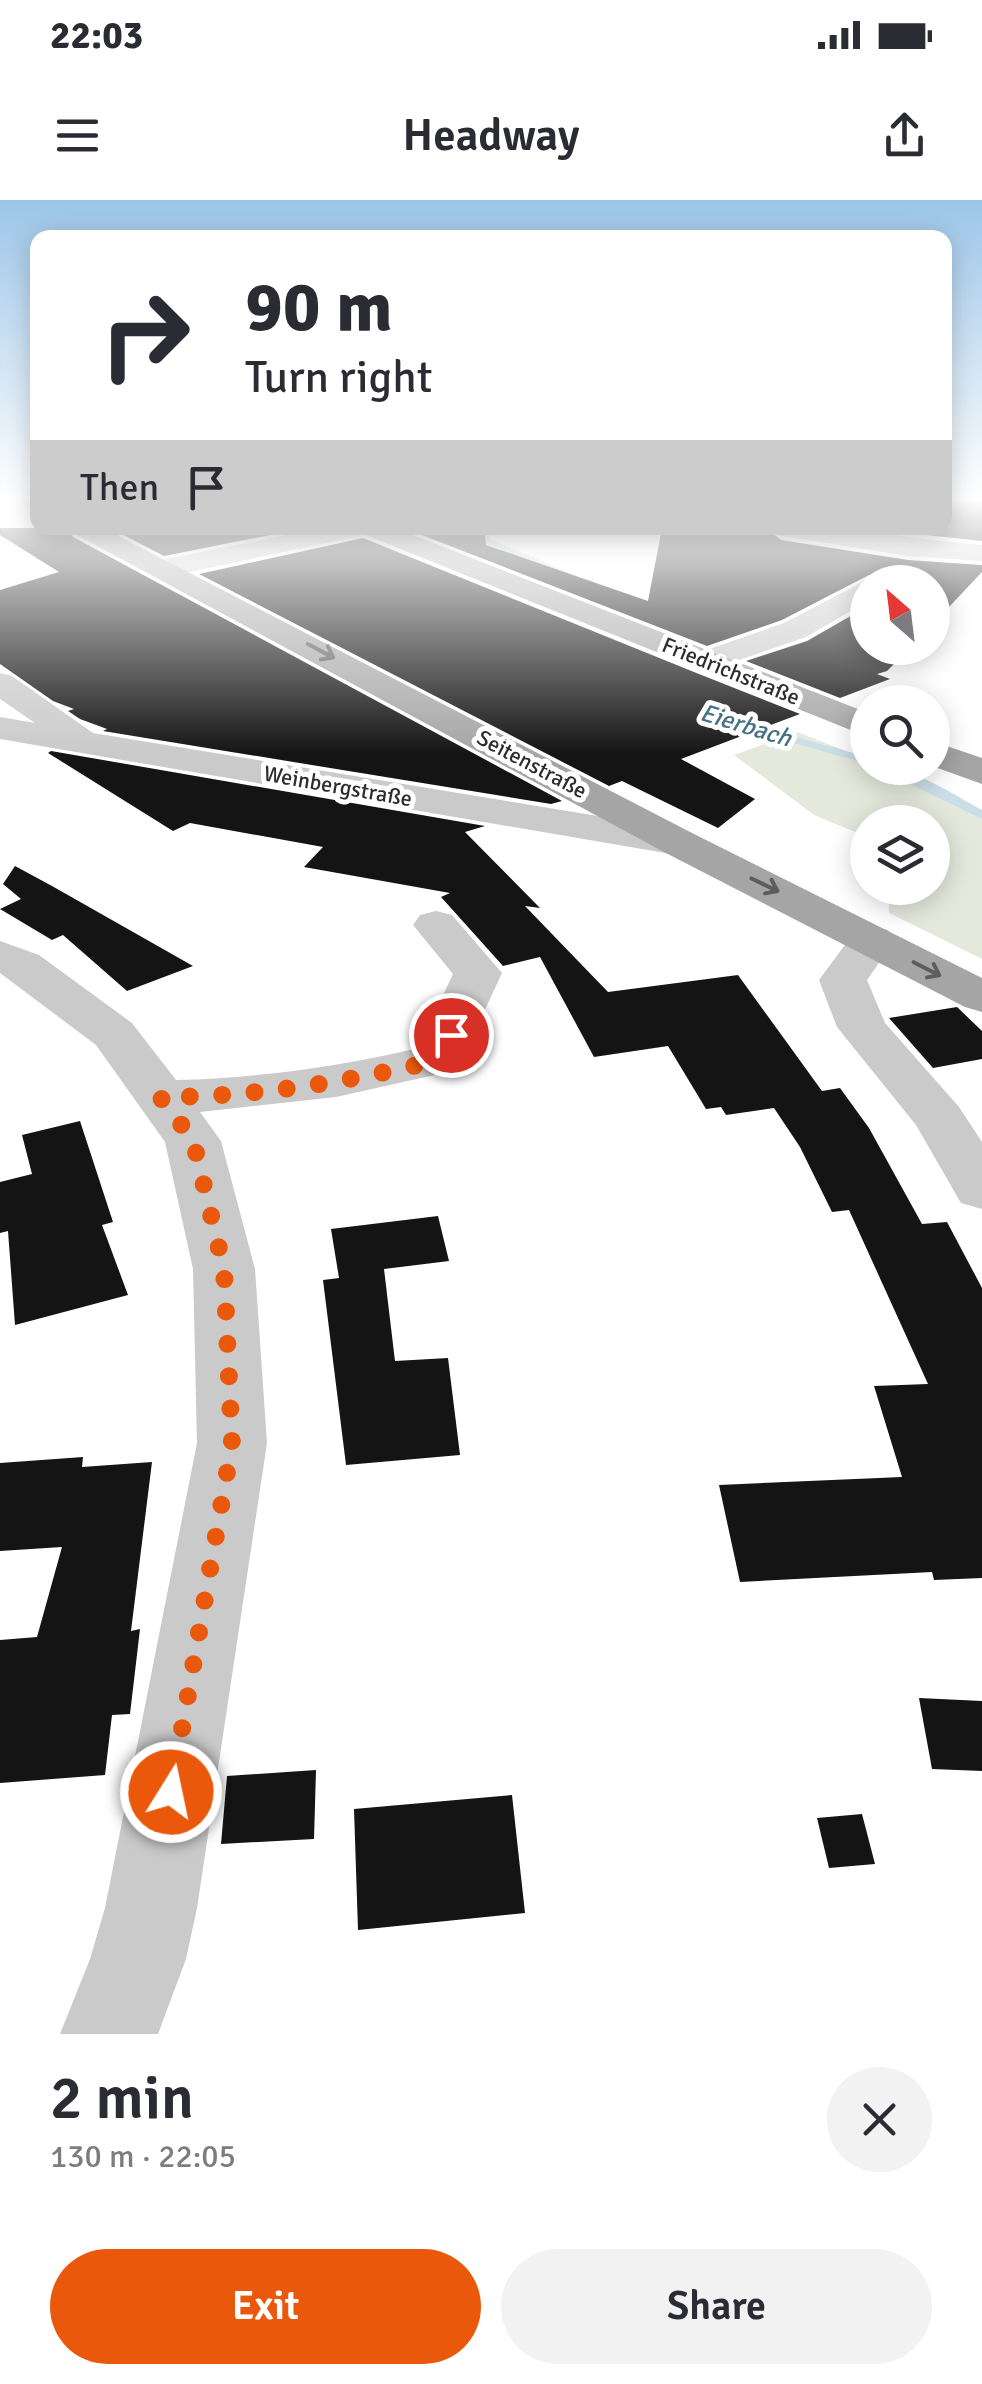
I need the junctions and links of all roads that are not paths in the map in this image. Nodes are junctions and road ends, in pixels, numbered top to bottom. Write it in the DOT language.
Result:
graph roads {
  1 [pos="193,583"];
  2 [pos="510,583"];
  3 [pos="850,598"];
  4 [pos="707,661"];
  5 [pos="0,682"];
  6 [pos="850,719"];
  7 [pos="0,728"];
  8 [pos="85,741"];
  9 [pos="950,759"];
  10 [pos="982,772"];
  11 [pos="677,842"];
  12 [pos="436,925"];
  13 [pos="872,940"];
  14 [pos="0,954"];
  15 [pos="982,997"];
  16 [pos="160,1097"];
  17 [pos="982,1190"];
  18 [pos="109,2034"];
  1 -- 11 [label="main road, Seitenstraße, one-way"];
  2 -- 4 [label="main road, Friedrichstraße"];
  3 -- 4 [label="street"];
  4 -- 6 [label="main road, Friedrichstraße"];
  5 -- 8 [label="street"];
  7 -- 8 [label="street, Weinbergstraße"];
  8 -- 11 [label="street, Weinbergstraße"];
  9 -- 10 [label="main road"];
  11 -- 13 [label="main road, Seitenstraße, one-way"];
  12 -- 16 [label="street"];
  13 -- 15 [label="main road, Seitenstraße, one-way"];
  13 -- 17 [label="street"];
  14 -- 16 [label="street"];
  16 -- 18 [label="street"];
}
